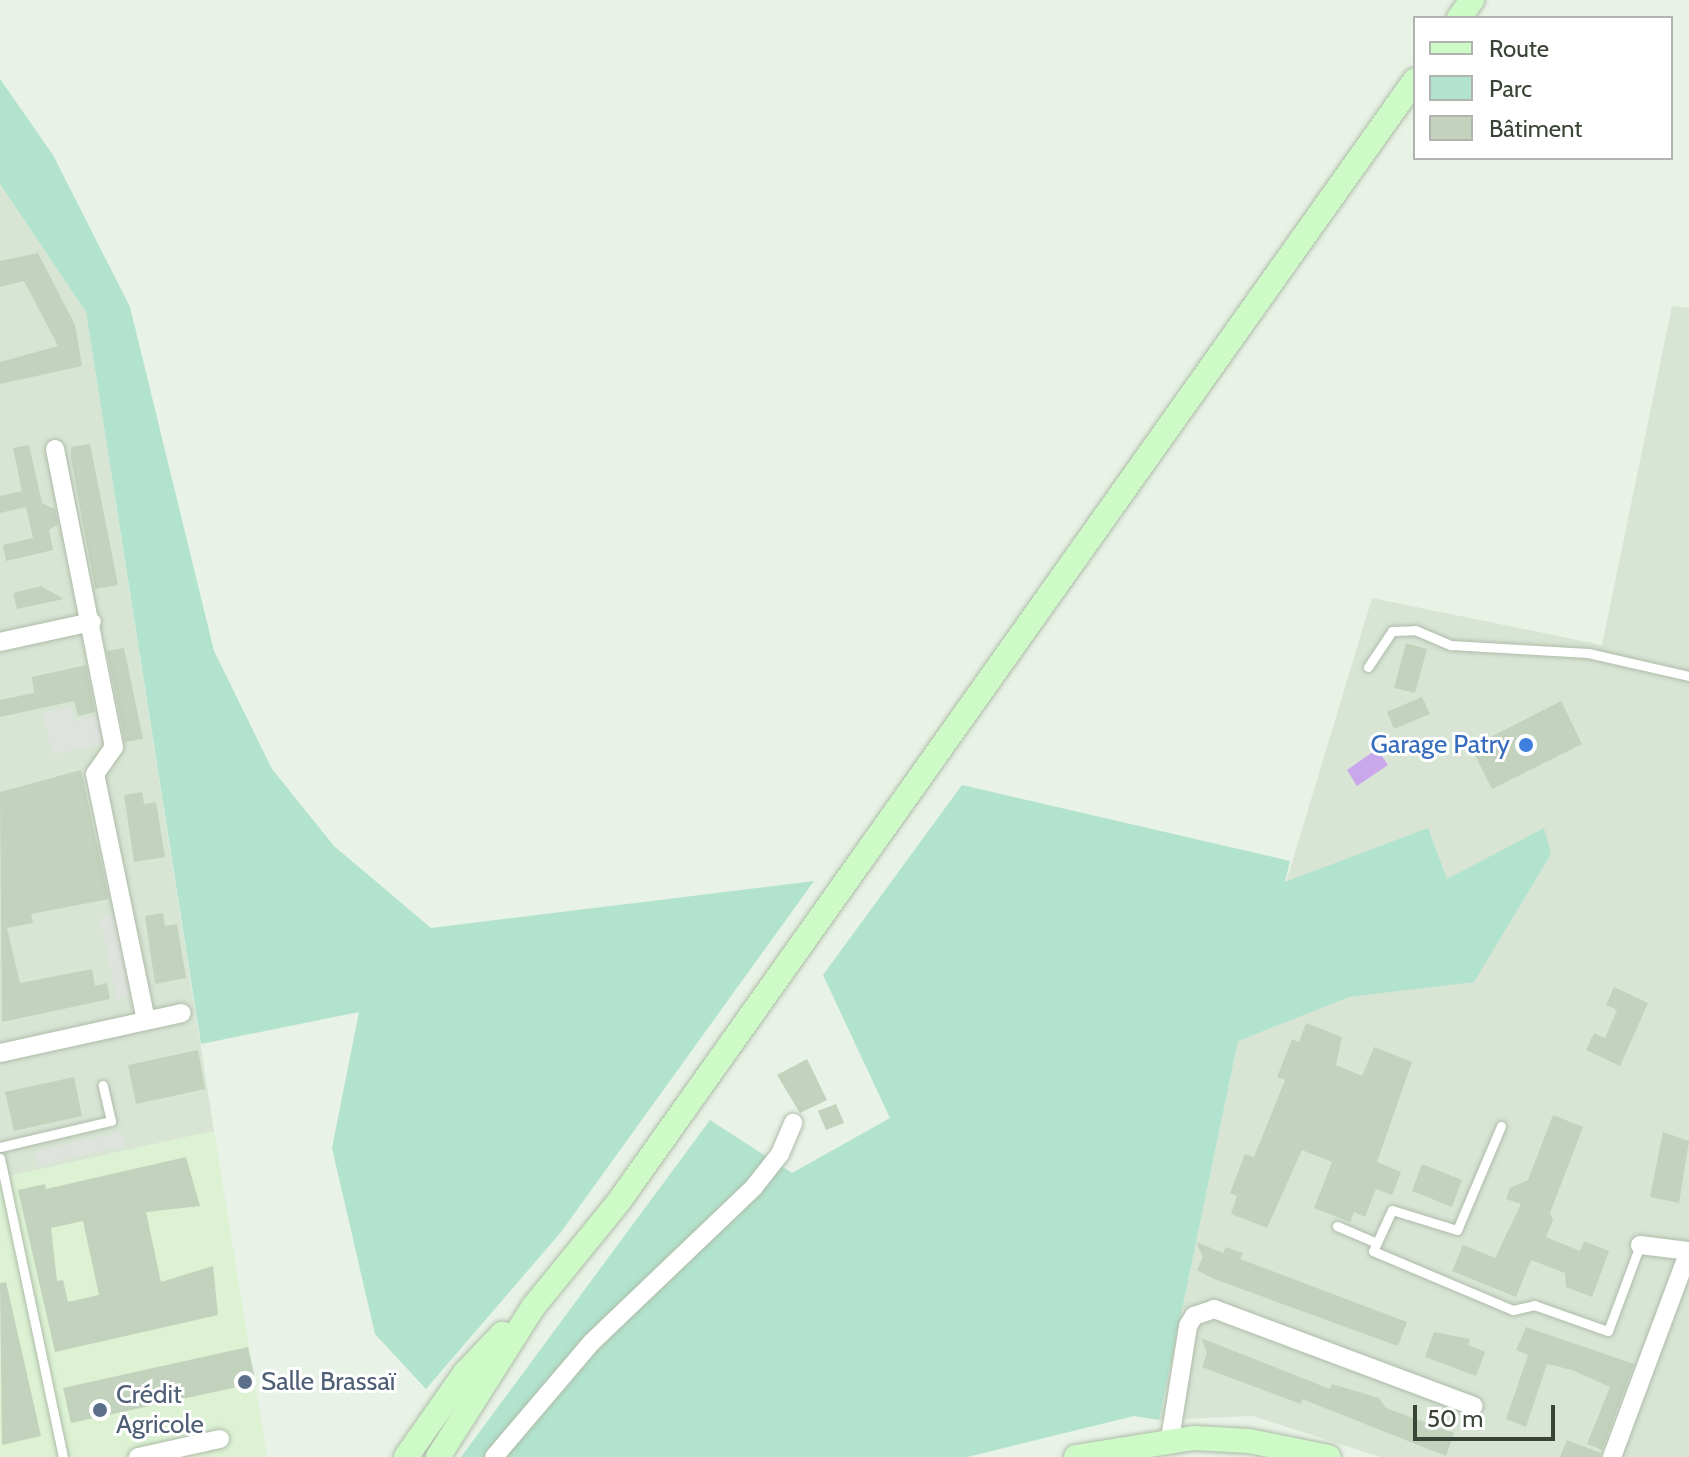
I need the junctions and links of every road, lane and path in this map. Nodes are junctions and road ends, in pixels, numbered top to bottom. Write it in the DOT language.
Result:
graph roads {
  1 [pos="1413,83"];
  2 [pos="55,449"];
  3 [pos="92,622"];
  4 [pos="0,642"];
  5 [pos="1368,667"];
  6 [pos="1689,676"];
  7 [pos="182,1013"];
  8 [pos="146,1020"];
  9 [pos="0,1053"];
  10 [pos="103,1085"];
  11 [pos="793,1123"];
  12 [pos="1501,1126"];
  13 [pos="0,1147"];
  14 [pos="1,1164"];
  15 [pos="1337,1226"];
  16 [pos="1377,1243"];
  17 [pos="1640,1245"];
  18 [pos="1689,1251"];
  19 [pos="534,1306"];
  20 [pos="1473,1406"];
  21 [pos="220,1439"];
  22 [pos="1170,1439"];
  23 [pos="63,1457"];
  24 [pos="138,1457"];
  25 [pos="406,1457"];
  26 [pos="438,1457"];
  27 [pos="494,1457"];
  28 [pos="1076,1457"];
  29 [pos="1328,1457"];
  30 [pos="1612,1457"];
  1 -- 19 [label="main road"];
  2 -- 3 [label="street"];
  3 -- 4 [label="street"];
  3 -- 8 [label="street"];
  5 -- 6 [label="lane"];
  7 -- 8 [label="street"];
  8 -- 9 [label="street"];
  10 -- 13 [label="lane"];
  11 -- 27 [label="street"];
  12 -- 16 [label="lane"];
  14 -- 23 [label="lane"];
  15 -- 16 [label="lane"];
  16 -- 17 [label="lane"];
  17 -- 18 [label="street"];
  18 -- 30 [label="street"];
  19 -- 25 [label="main road"];
  19 -- 26 [label="main road"];
  20 -- 22 [label="street"];
  21 -- 24 [label="street"];
  22 -- 28 [label="main road"];
  22 -- 29 [label="main road"];
}
